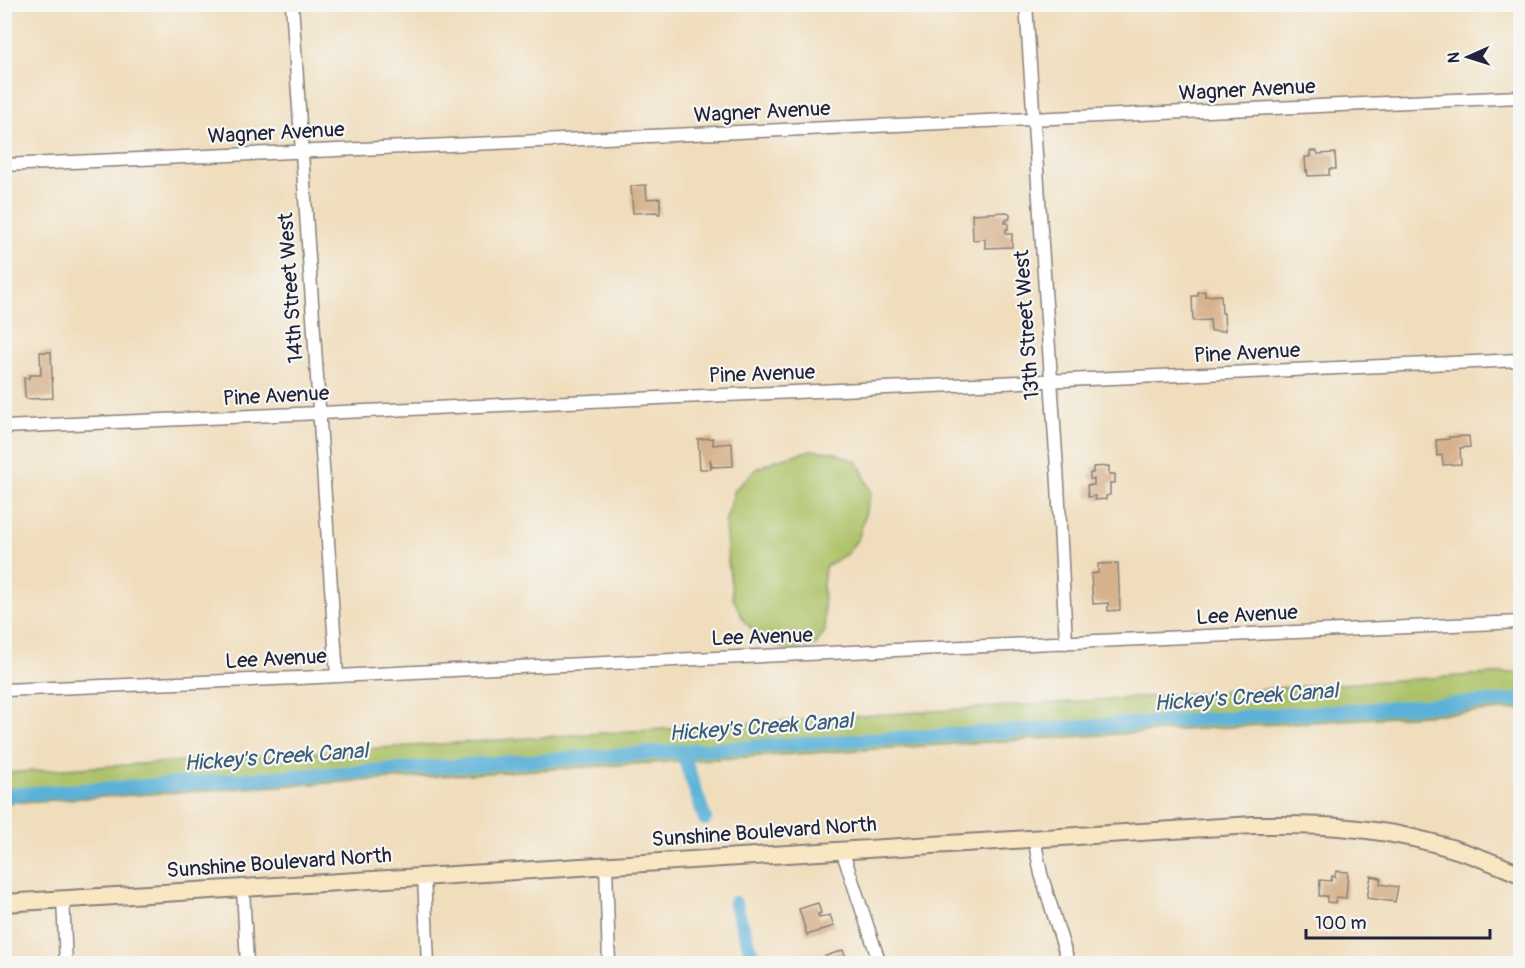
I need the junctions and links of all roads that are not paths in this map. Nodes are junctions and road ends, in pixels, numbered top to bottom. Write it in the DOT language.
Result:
graph roads {
  1 [pos="292,4"];
  2 [pos="1026,4"];
  3 [pos="1521,97"];
  4 [pos="1034,119"];
  5 [pos="302,152"];
  6 [pos="4,165"];
  7 [pos="1521,360"];
  8 [pos="1051,381"];
  9 [pos="319,413"];
  10 [pos="4,428"];
  11 [pos="1521,622"];
  12 [pos="1066,643"];
  13 [pos="337,676"];
  14 [pos="4,690"];
  15 [pos="1034,838"];
  16 [pos="842,850"];
  17 [pos="606,865"];
  18 [pos="1521,874"];
  19 [pos="424,876"];
  20 [pos="243,888"];
  21 [pos="63,899"];
  22 [pos="4,903"];
  23 [pos="66,963"];
  24 [pos="247,963"];
  25 [pos="428,963"];
  26 [pos="609,963"];
  27 [pos="879,963"];
  28 [pos="1070,963"];
  1 -- 5 [label="street, 14th Street West"];
  2 -- 4 [label="street, 13th Street West"];
  3 -- 4 [label="street, Wagner Avenue"];
  4 -- 5 [label="street, Wagner Avenue"];
  4 -- 8 [label="street, 13th Street West"];
  5 -- 6 [label="street, Wagner Avenue"];
  5 -- 9 [label="street, 14th Street West"];
  7 -- 8 [label="street, Pine Avenue"];
  8 -- 9 [label="street, Pine Avenue"];
  8 -- 12 [label="street, 13th Street West"];
  9 -- 10 [label="street, Pine Avenue"];
  9 -- 13 [label="street, 14th Street West"];
  11 -- 12 [label="street, Lee Avenue"];
  12 -- 13 [label="street, Lee Avenue"];
  13 -- 14 [label="street, Lee Avenue"];
  15 -- 16 [label="street, Sunshine Boulevard North"];
  15 -- 18 [label="street, Sunshine Boulevard North"];
  15 -- 28 [label="street"];
  16 -- 17 [label="street, Sunshine Boulevard North"];
  16 -- 27 [label="street"];
  17 -- 19 [label="street, Sunshine Boulevard North"];
  17 -- 26 [label="street"];
  19 -- 20 [label="street, Sunshine Boulevard North"];
  19 -- 25 [label="street"];
  20 -- 21 [label="street, Sunshine Boulevard North"];
  20 -- 24 [label="street"];
  21 -- 22 [label="street, Sunshine Boulevard North"];
  21 -- 23 [label="street"];
}
